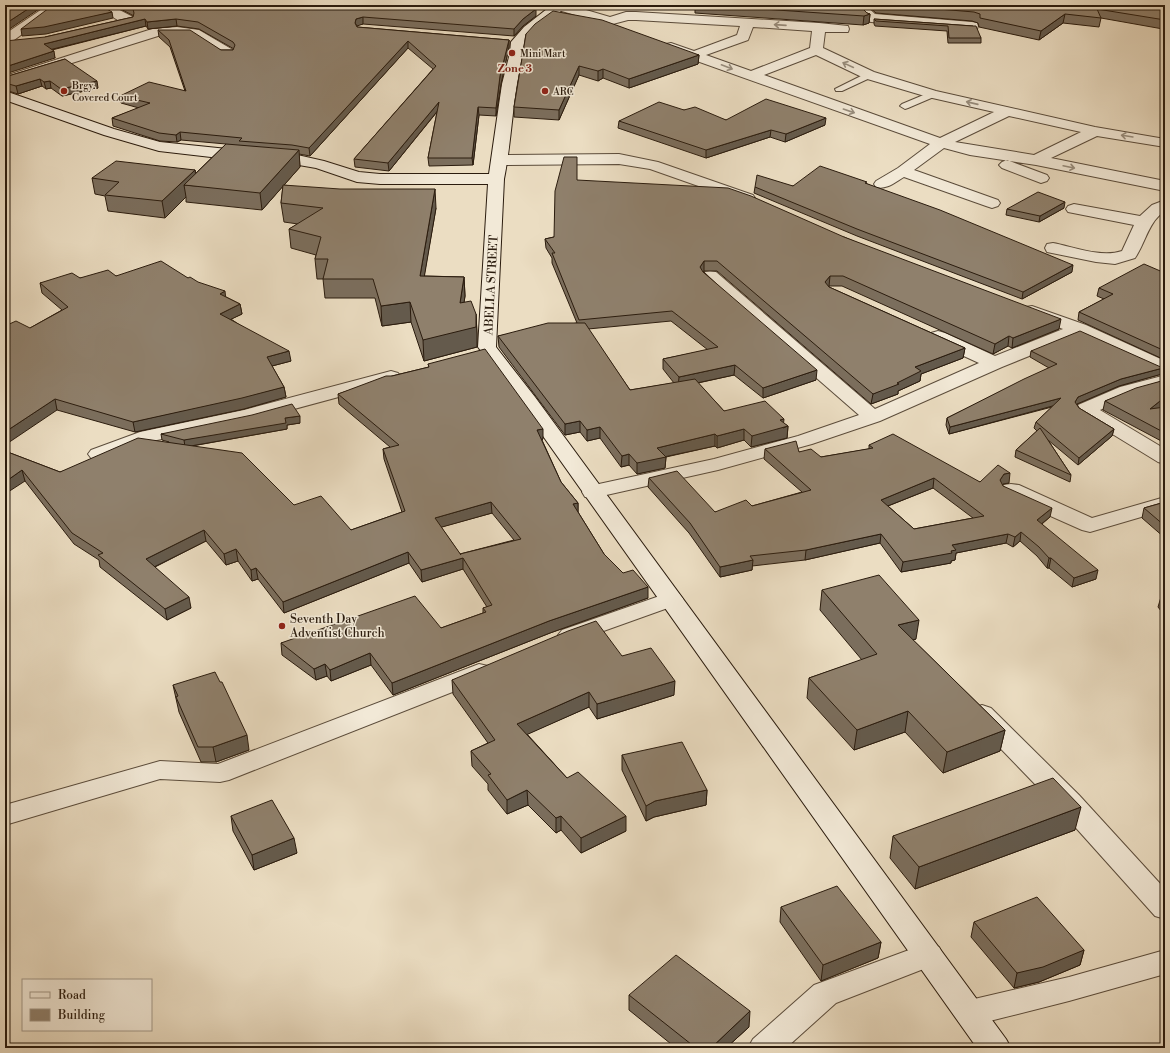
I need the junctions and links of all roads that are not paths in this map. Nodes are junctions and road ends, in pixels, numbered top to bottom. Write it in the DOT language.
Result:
graph roads {
  1 [pos="56,5"];
  2 [pos="101,5"];
  3 [pos="858,5"];
  4 [pos="559,11"];
  5 [pos="44,14"];
  6 [pos="58,21"];
  7 [pos="748,23"];
  8 [pos="107,25"];
  9 [pos="972,26"];
  10 [pos="819,27"];
  11 [pos="843,29"];
  12 [pos="625,31"];
  13 [pos="5,40"];
  14 [pos="26,41"];
  15 [pos="5,43"];
  16 [pos="660,43"];
  17 [pos="816,50"];
  18 [pos="228,53"];
  19 [pos="694,55"];
  20 [pos="869,75"];
  21 [pos="750,76"];
  22 [pos="5,80"];
  23 [pos="839,89"];
  24 [pos="933,94"];
  25 [pos="5,95"];
  26 [pos="905,106"];
  27 [pos="1008,111"];
  28 [pos="1095,131"];
  29 [pos="941,143"];
  30 [pos="1165,143"];
  31 [pos="970,150"];
  32 [pos="500,160"];
  33 [pos="1036,160"];
  34 [pos="903,171"];
  35 [pos="1041,178"];
  36 [pos="496,179"];
  37 [pos="882,184"];
  38 [pos="1165,186"];
  39 [pos="764,204"];
  40 [pos="992,204"];
  41 [pos="1165,205"];
  42 [pos="1074,209"];
  43 [pos="1144,222"];
  44 [pos="1053,248"];
  45 [pos="710,276"];
  46 [pos="1020,306"];
  47 [pos="1079,329"];
  48 [pos="922,330"];
  49 [pos="995,363"];
  50 [pos="1165,368"];
  51 [pos="406,373"];
  52 [pos="1165,381"];
  53 [pos="873,416"];
  54 [pos="98,454"];
  55 [pos="1165,458"];
  56 [pos="1011,490"];
  57 [pos="593,492"];
  58 [pos="1165,503"];
  59 [pos="663,589"];
  60 [pos="552,642"];
  61 [pos="502,662"];
  62 [pos="966,696"];
  63 [pos="5,815"];
  64 [pos="1165,908"];
  65 [pos="928,954"];
  66 [pos="1165,962"];
  67 [pos="970,1013"];
  68 [pos="764,1048"];
  69 [pos="995,1048"];
  1 -- 5 [label="street"];
  2 -- 8 [label="street"];
  3 -- 9 [label="street"];
  4 -- 7 [label="street"];
  4 -- 12 [label="street"];
  4 -- 32 [label="street, ABELLA STREET"];
  5 -- 6 [label="street"];
  5 -- 13 [label="street"];
  10 -- 7 [label="street, one-way"];
  7 -- 19 [label="street"];
  10 -- 11 [label="street"];
  10 -- 17 [label="street"];
  14 -- 15 [label="street"];
  16 -- 19 [label="street"];
  20 -- 17 [label="street, one-way"];
  17 -- 21 [label="street"];
  18 -- 22 [label="street"];
  19 -- 21 [label="street, one-way"];
  20 -- 23 [label="lane"];
  20 -- 24 [label="street"];
  21 -- 29 [label="street, one-way"];
  24 -- 26 [label="lane"];
  27 -- 24 [label="street, one-way"];
  25 -- 36 [label="street"];
  27 -- 28 [label="street"];
  27 -- 29 [label="street"];
  30 -- 28 [label="street, one-way"];
  28 -- 33 [label="street"];
  29 -- 31 [label="street"];
  29 -- 34 [label="street"];
  31 -- 33 [label="street"];
  31 -- 35 [label="street"];
  32 -- 36 [label="street, ABELLA STREET"];
  32 -- 39 [label="street"];
  33 -- 38 [label="street, one-way"];
  34 -- 37 [label="street"];
  34 -- 40 [label="street"];
  36 -- 57 [label="street, ABELLA STREET"];
  41 -- 43 [label="street"];
  42 -- 43 [label="street"];
  43 -- 44 [label="street"];
  45 -- 53 [label="street"];
  46 -- 47 [label="street"];
  47 -- 49 [label="street"];
  47 -- 50 [label="street"];
  48 -- 49 [label="street"];
  49 -- 53 [label="street"];
  51 -- 54 [label="street"];
  52 -- 55 [label="street"];
  53 -- 57 [label="street"];
  56 -- 58 [label="street"];
  57 -- 59 [label="street, ABELLA STREET"];
  59 -- 60 [label="street"];
  59 -- 65 [label="street, ABELLA STREET"];
  61 -- 63 [label="street"];
  62 -- 64 [label="street"];
  65 -- 67 [label="street, ABELLA STREET"];
  65 -- 68 [label="street"];
  66 -- 67 [label="street"];
  67 -- 69 [label="street, ABELLA STREET"];
}
